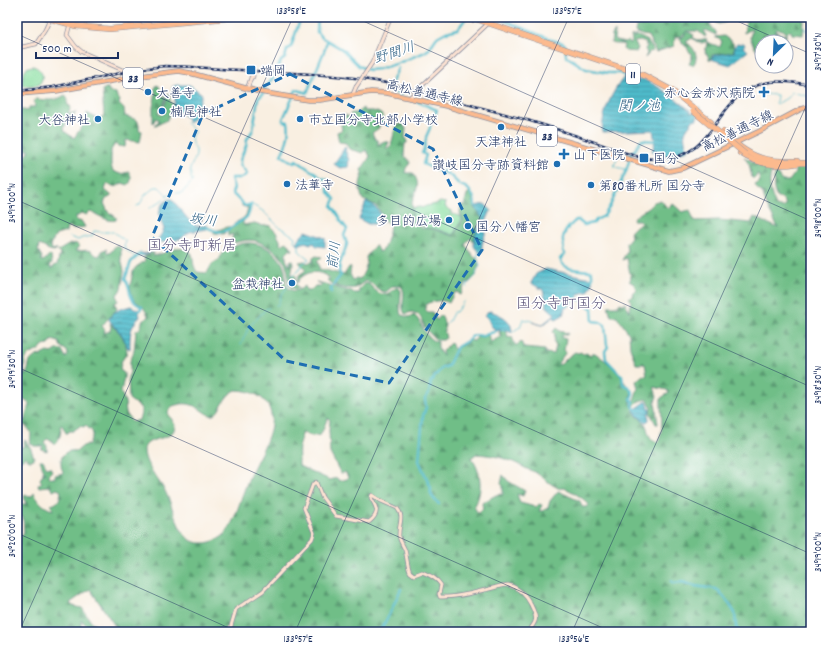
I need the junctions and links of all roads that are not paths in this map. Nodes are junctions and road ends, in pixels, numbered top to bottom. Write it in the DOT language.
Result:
graph roads {
  1 [pos="44,17"];
  2 [pos="219,17"];
  3 [pos="238,17"];
  4 [pos="392,17"];
  5 [pos="466,17"];
  6 [pos="495,17"];
  7 [pos="50,18"];
  8 [pos="70,24"];
  9 [pos="488,24"];
  10 [pos="79,26"];
  11 [pos="17,48"];
  12 [pos="134,77"];
  13 [pos="251,77"];
  14 [pos="247,89"];
  15 [pos="17,94"];
  16 [pos="353,94"];
  17 [pos="409,98"];
  18 [pos="811,106"];
  19 [pos="694,110"];
  20 [pos="733,144"];
  21 [pos="800,162"];
  22 [pos="811,162"];
  23 [pos="227,632"];
  24 [pos="528,632"];
  1 -- 7 [label="highway"];
  2 -- 10 [label="highway"];
  3 -- 10 [label="highway"];
  4 -- 16 [label="main road, bridge"];
  5 -- 9 [label="highway, 11"];
  6 -- 9 [label="main road"];
  7 -- 8 [label="highway"];
  7 -- 11 [label="main road"];
  8 -- 10 [label="highway"];
  8 -- 12 [label="main road"];
  9 -- 17 [label="main road"];
  9 -- 19 [label="highway, 11"];
  12 -- 14 [label="main road, 高松善通寺線 / 33"];
  12 -- 15 [label="main road, 高松善通寺線 / 33"];
  13 -- 14 [label="main road"];
  14 -- 16 [label="main road, 高松善通寺線 / 33"];
  16 -- 17 [label="main road, 高松善通寺線 / 33"];
  17 -- 20 [label="main road, 高松善通寺線 / 33"];
  18 -- 20 [label="main road, 高松善通寺線 / 33"];
  19 -- 20 [label="highway, 11, bridge"];
  19 -- 20 [label="highway, 11, bridge"];
  20 -- 21 [label="highway, 11, bridge"];
  20 -- 21 [label="highway"];
  21 -- 22 [label="highway, 11"];
  23 -- 24 [label="main road"];
}
